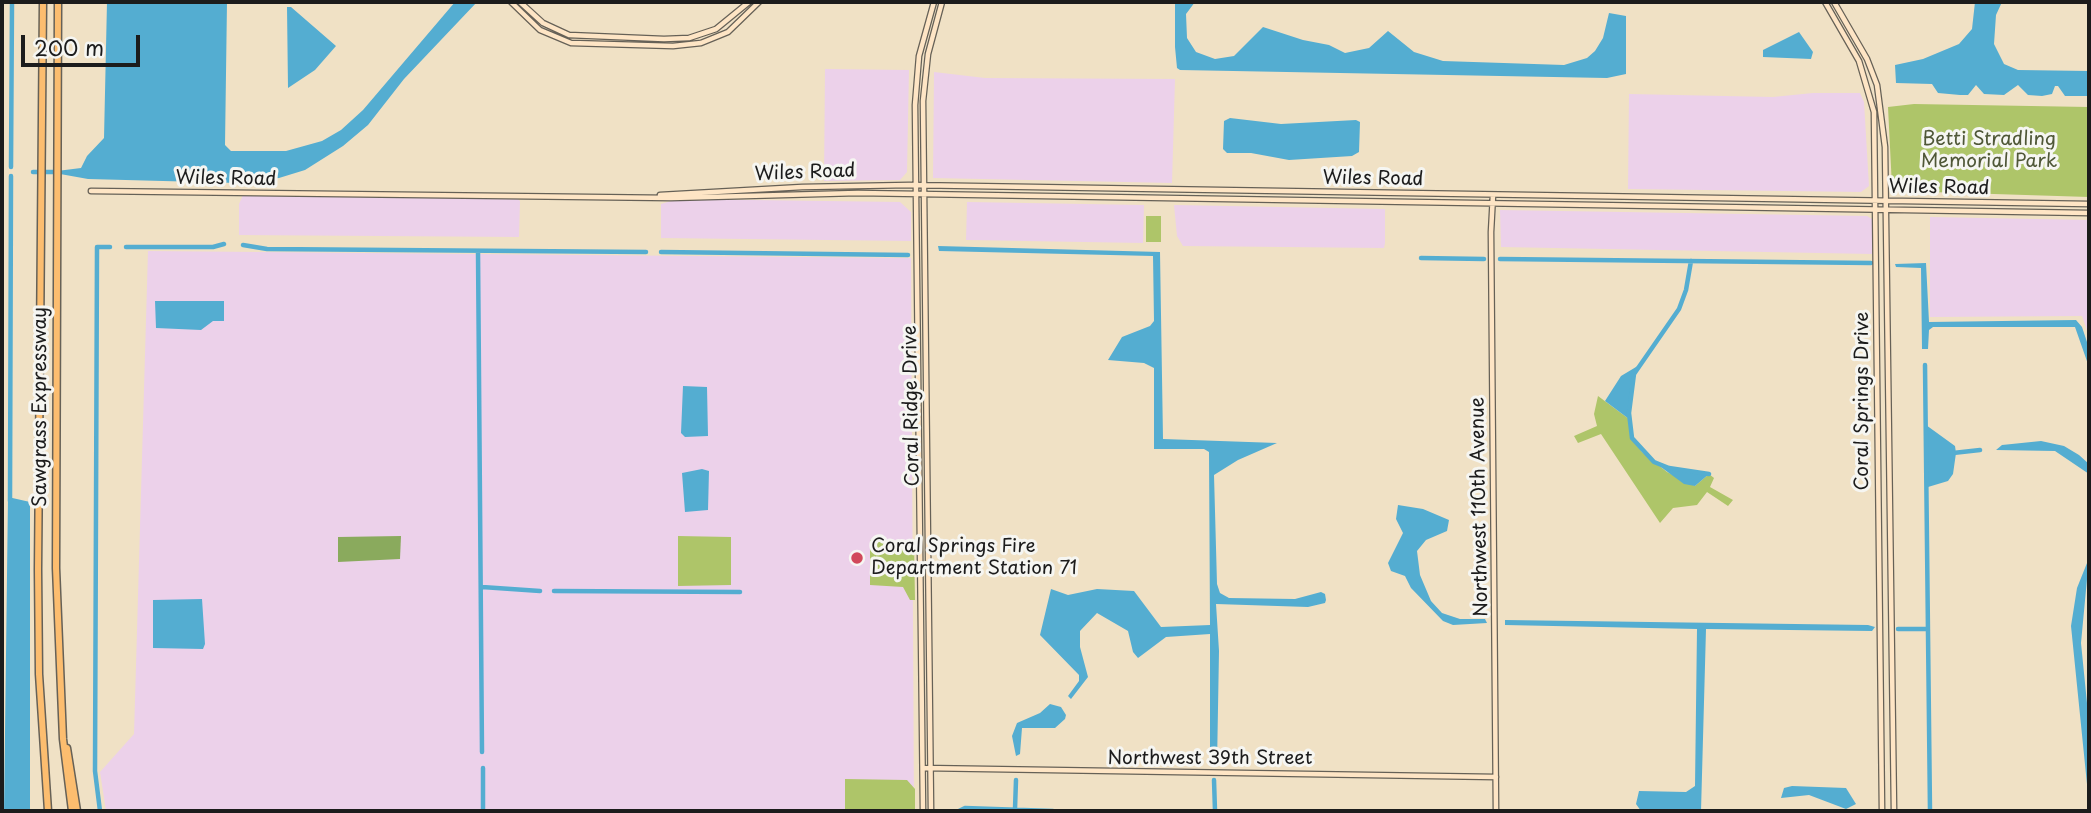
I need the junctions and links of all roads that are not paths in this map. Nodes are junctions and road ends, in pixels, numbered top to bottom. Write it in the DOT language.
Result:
graph roads {
  1 [pos="43,2"];
  2 [pos="58,2"];
  3 [pos="511,2"];
  4 [pos="520,2"];
  5 [pos="749,2"];
  6 [pos="758,2"];
  7 [pos="933,2"];
  8 [pos="942,2"];
  9 [pos="1825,2"];
  10 [pos="1834,2"];
  11 [pos="1879,95"];
  12 [pos="1871,97"];
  13 [pos="916,186"];
  14 [pos="924,186"];
  15 [pos="91,191"];
  16 [pos="1406,193"];
  17 [pos="917,194"];
  18 [pos="924,194"];
  19 [pos="1490,195"];
  20 [pos="656,196"];
  21 [pos="1395,201"];
  22 [pos="1876,201"];
  23 [pos="1888,201"];
  24 [pos="1491,203"];
  25 [pos="2038,203"];
  26 [pos="2046,203"];
  27 [pos="2089,204"];
  28 [pos="1876,209"];
  29 [pos="1888,209"];
  30 [pos="2035,212"];
  31 [pos="2043,212"];
  32 [pos="2089,213"];
  33 [pos="64,739"];
  34 [pos="923,768"];
  35 [pos="930,768"];
  36 [pos="1496,777"];
  37 [pos="46,811"];
  38 [pos="72,811"];
  39 [pos="77,811"];
  40 [pos="923,811"];
  41 [pos="930,811"];
  42 [pos="1496,811"];
  43 [pos="1882,811"];
  44 [pos="1894,811"];
  1 -- 37 [label="highway, Sawgrass Expressway"];
  2 -- 33 [label="highway, Sawgrass Expressway"];
  3 -- 6 [label="main road"];
  4 -- 5 [label="main road"];
  7 -- 13 [label="main road, Coral Ridge Drive"];
  8 -- 14 [label="main road, Coral Ridge Drive"];
  9 -- 12 [label="main road, Coral Springs Drive"];
  10 -- 11 [label="main road, Coral Springs Drive"];
  11 -- 12 [label="main road"];
  11 -- 23 [label="main road, Coral Springs Drive"];
  12 -- 22 [label="main road, Coral Springs Drive"];
  13 -- 14 [label="main road, Wiles Road"];
  13 -- 17 [label="main road, Coral Ridge Drive"];
  13 -- 20 [label="main road, Wiles Road"];
  14 -- 16 [label="main road, Wiles Road"];
  14 -- 18 [label="main road, Coral Ridge Drive"];
  15 -- 20 [label="main road, Wiles Road"];
  16 -- 19 [label="main road, Wiles Road"];
  16 -- 21 [label="main road"];
  17 -- 18 [label="main road, Wiles Road"];
  17 -- 20 [label="main road, Wiles Road"];
  17 -- 34 [label="main road, Coral Ridge Drive"];
  18 -- 21 [label="main road, Wiles Road"];
  18 -- 35 [label="main road, Coral Ridge Drive"];
  19 -- 22 [label="main road, Wiles Road"];
  19 -- 24 [label="main road, Northwest 110th Avenue"];
  21 -- 24 [label="main road, Wiles Road"];
  22 -- 23 [label="main road, Wiles Road"];
  22 -- 28 [label="main road, Coral Springs Drive"];
  23 -- 25 [label="main road, Wiles Road"];
  23 -- 29 [label="main road, Coral Springs Drive"];
  24 -- 28 [label="main road, Wiles Road"];
  24 -- 36 [label="main road, Northwest 110th Avenue"];
  25 -- 26 [label="main road, Wiles Road"];
  25 -- 30 [label="main road"];
  26 -- 27 [label="main road, Wiles Road"];
  26 -- 31 [label="main road"];
  28 -- 29 [label="main road, Wiles Road"];
  28 -- 43 [label="main road, Coral Springs Drive"];
  29 -- 30 [label="main road, Wiles Road"];
  29 -- 44 [label="main road, Coral Springs Drive"];
  30 -- 31 [label="main road, Wiles Road"];
  31 -- 32 [label="main road, Wiles Road"];
  33 -- 38 [label="highway, Sawgrass Expressway"];
  33 -- 39 [label="highway"];
  34 -- 35 [label="main road, Northwest 39th Street"];
  34 -- 40 [label="main road, Coral Ridge Drive"];
  35 -- 36 [label="main road, Northwest 39th Street"];
  35 -- 41 [label="main road, Coral Ridge Drive"];
  36 -- 42 [label="main road, Northwest 110th Avenue"];
}
